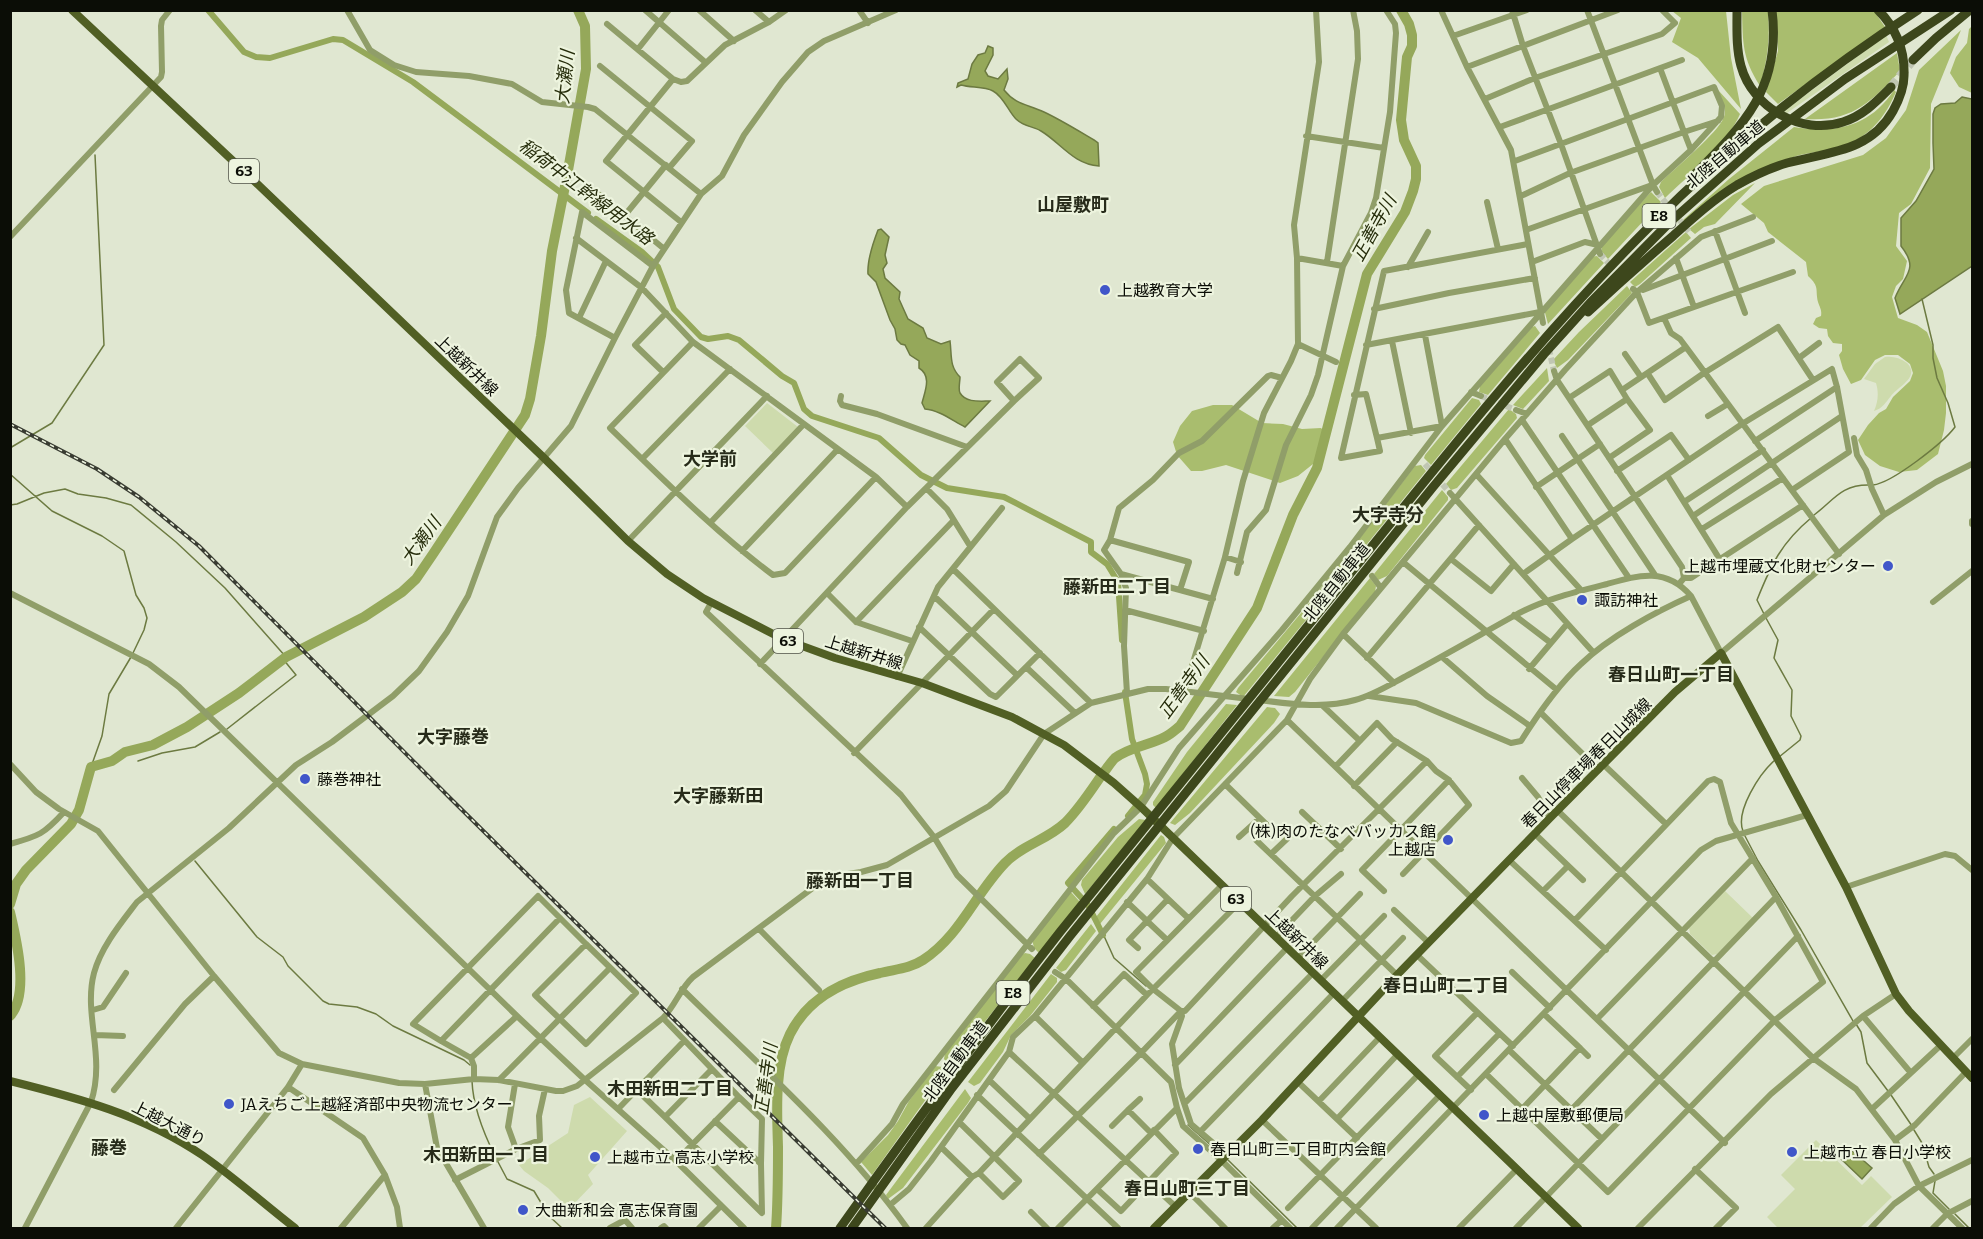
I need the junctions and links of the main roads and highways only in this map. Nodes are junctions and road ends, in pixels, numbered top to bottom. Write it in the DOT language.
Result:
graph roads {
  1 [pos="72,10"];
  2 [pos="1737,10"];
  3 [pos="1772,10"];
  4 [pos="1918,10"];
  5 [pos="1952,10"];
  6 [pos="1970,10"];
  7 [pos="1880,12"];
  8 [pos="1909,60"];
  9 [pos="1891,87"];
  10 [pos="1619,258"];
  11 [pos="1506,398"];
  12 [pos="1164,811"];
  13 [pos="1358,1016"];
  14 [pos="1970,1075"];
  15 [pos="10,1081"];
  16 [pos="890,1166"];
  17 [pos="295,1228"];
  18 [pos="840,1228"];
  19 [pos="852,1228"];
  20 [pos="1154,1228"];
  21 [pos="1578,1228"];
  1 -- 13 [label="main road, 上越新井線 / 63"];
  2 -- 9 [label="highway"];
  3 -- 10 [label="highway"];
  4 -- 10 [label="highway, 北陸自動車道 / E8"];
  5 -- 11 [label="highway, 北陸自動車道 / E8"];
  6 -- 8 [label="highway"];
  7 -- 8 [label="highway"];
  8 -- 11 [label="highway"];
  10 -- 12 [label="highway, 北陸自動車道 / E8"];
  11 -- 12 [label="highway, 北陸自動車道 / E8"];
  12 -- 16 [label="highway, 北陸自動車道 / E8"];
  13 -- 14 [label="main road, 春日山停車場春日山城線"];
  13 -- 20 [label="main road, 春日山停車場春日山城線"];
  13 -- 21 [label="main road, 上越新井線 / 63"];
  15 -- 17 [label="main road, 上越大通り"];
  16 -- 18 [label="highway, 北陸自動車道 / E8"];
  16 -- 19 [label="highway, 北陸自動車道 / E8"];
}
